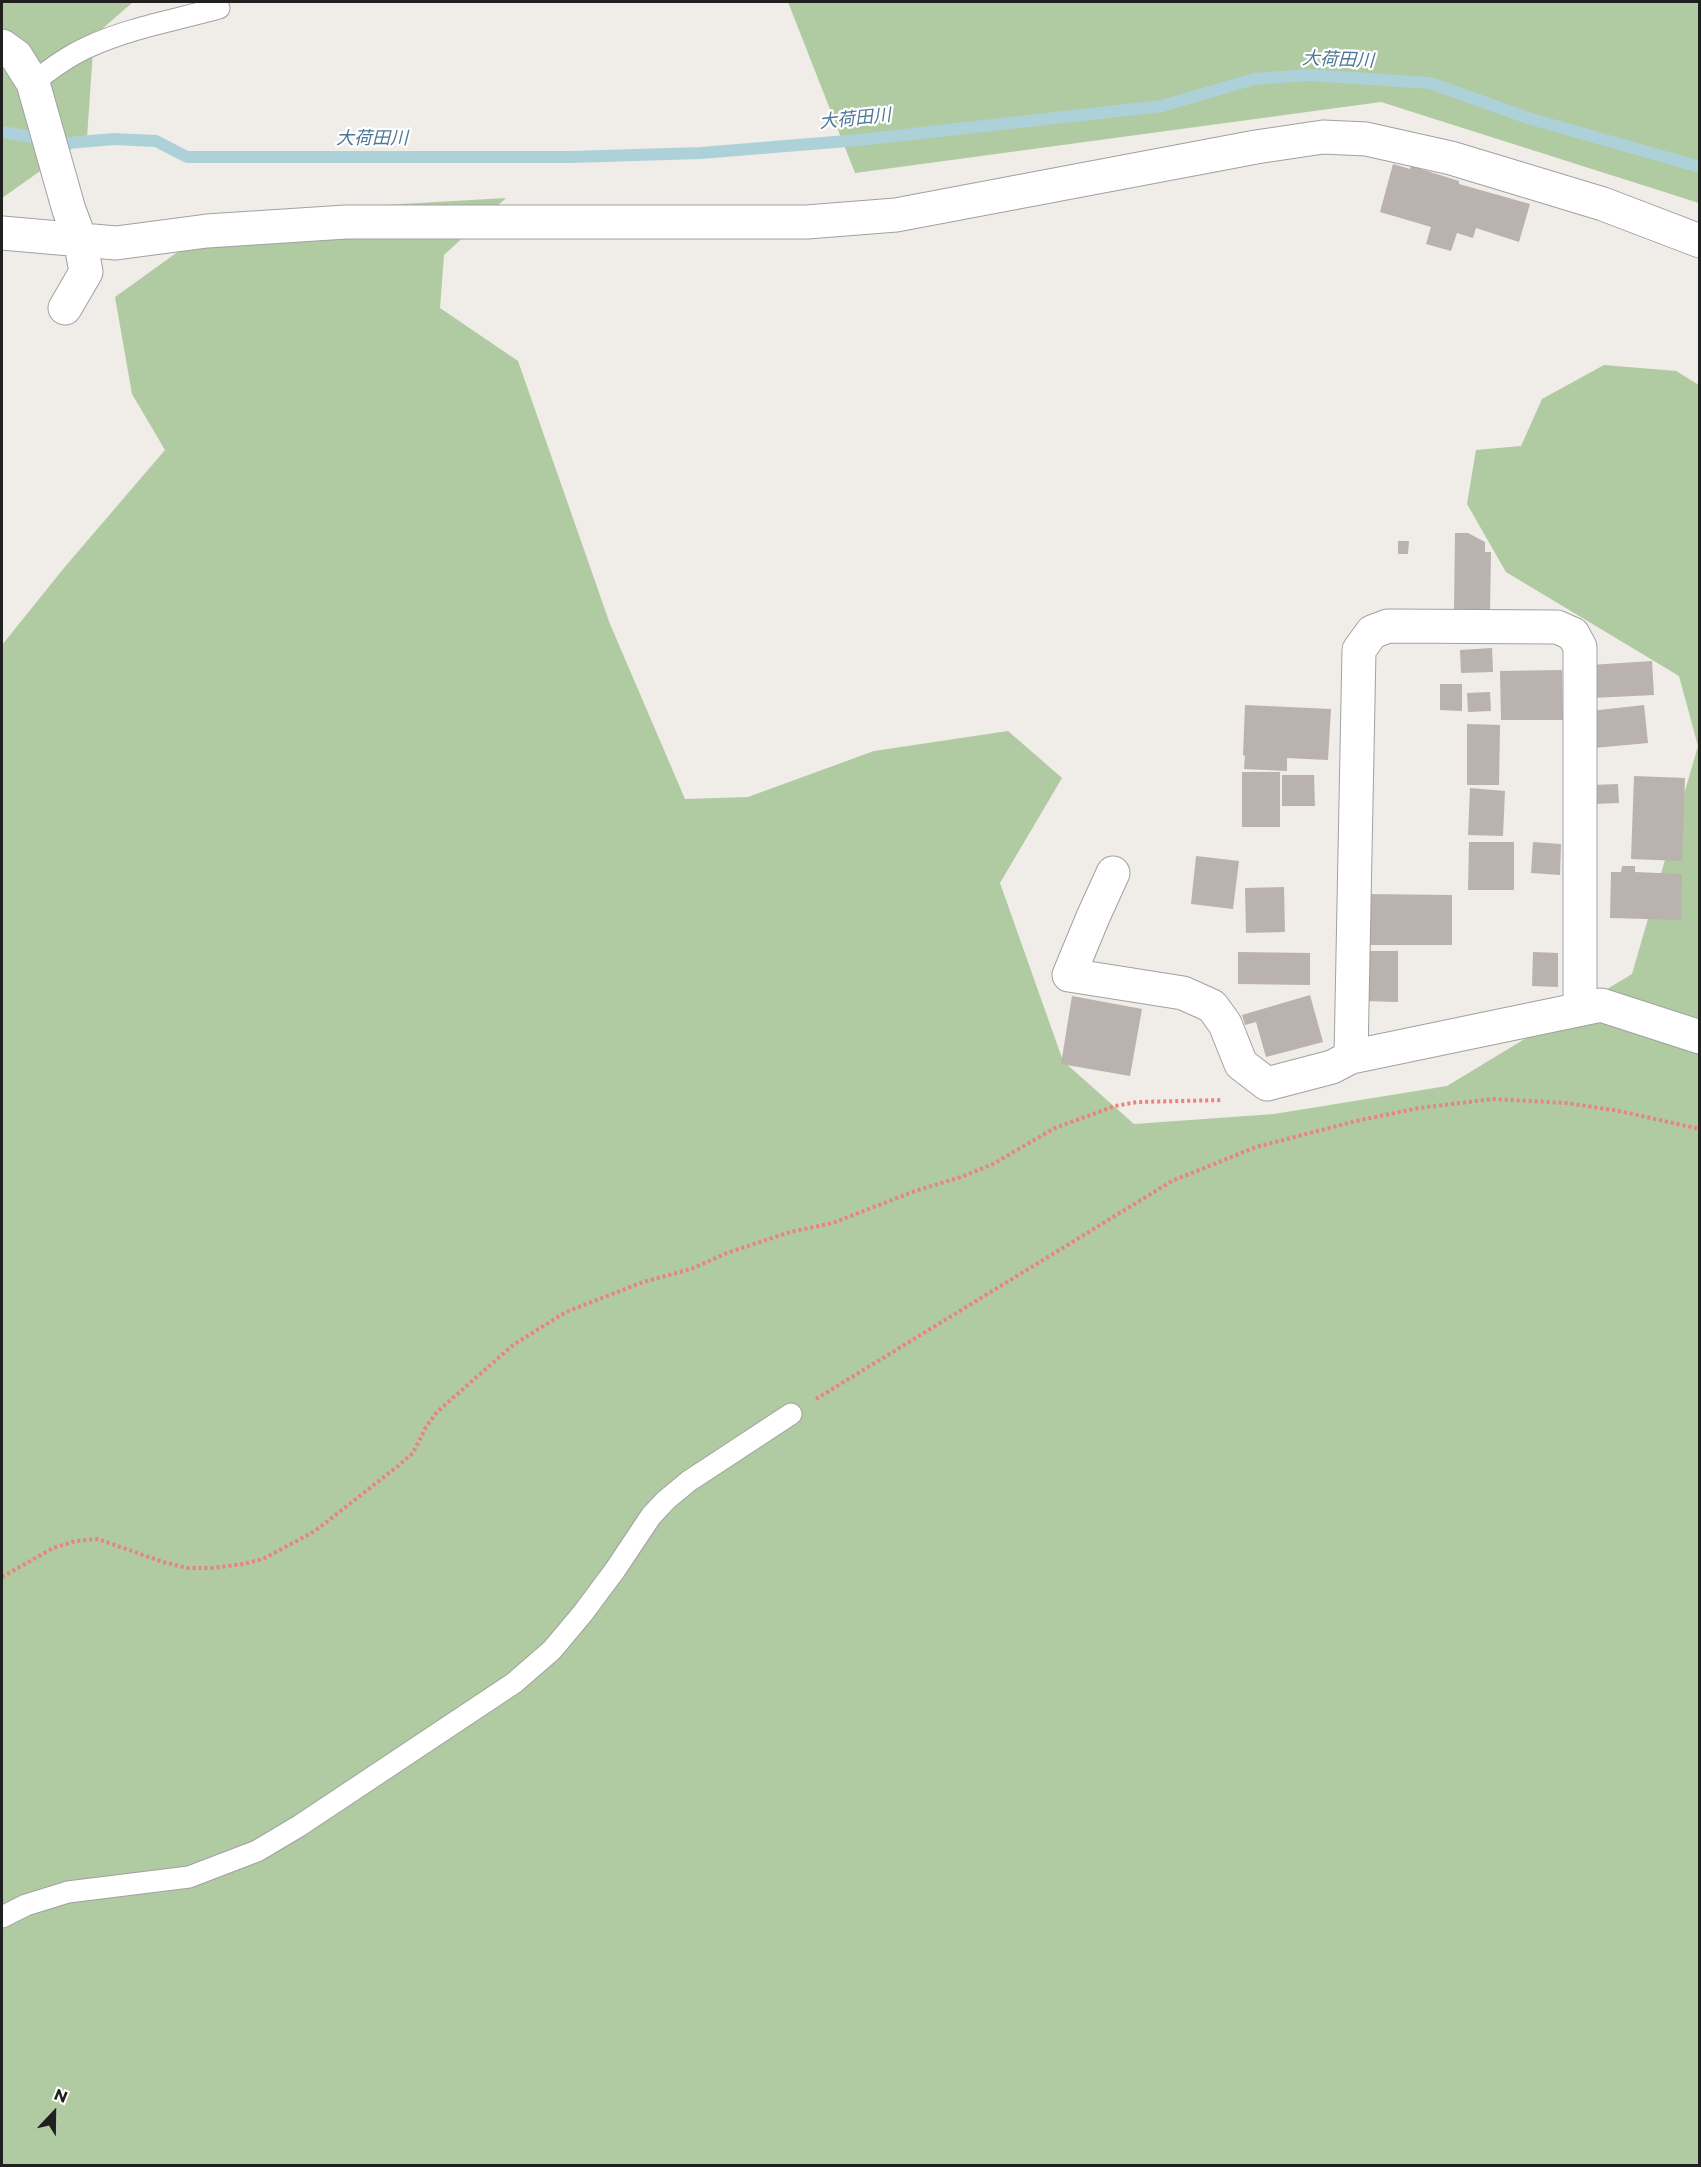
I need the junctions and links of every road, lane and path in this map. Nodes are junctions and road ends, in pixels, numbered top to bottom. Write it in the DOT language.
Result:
graph roads {
  1 [pos="219,8"];
  2 [pos="2,46"];
  3 [pos="37,98"];
  4 [pos="74,224"];
  5 [pos="2,233"];
  6 [pos="1700,241"];
  7 [pos="65,308"];
  8 [pos="1113,873"];
  9 [pos="1580,1008"];
  10 [pos="1700,1037"];
  11 [pos="1351,1057"];
  12 [pos="1266,1084"];
  13 [pos="1700,1129"];
  14 [pos="791,1414"];
  15 [pos="2,1577"];
  16 [pos="2,1917"];
  1 -- 3 [label="lane"];
  2 -- 3 [label="street"];
  3 -- 4 [label="street"];
  4 -- 5 [label="street"];
  4 -- 6 [label="street"];
  4 -- 7 [label="street"];
  8 -- 12 [label="street"];
  9 -- 10 [label="street"];
  9 -- 11 [label="street"];
  9 -- 11 [label="street"];
  11 -- 12 [label="street"];
  12 -- 15 [label="path"];
  13 -- 14 [label="path"];
  14 -- 16 [label="lane"];
}
